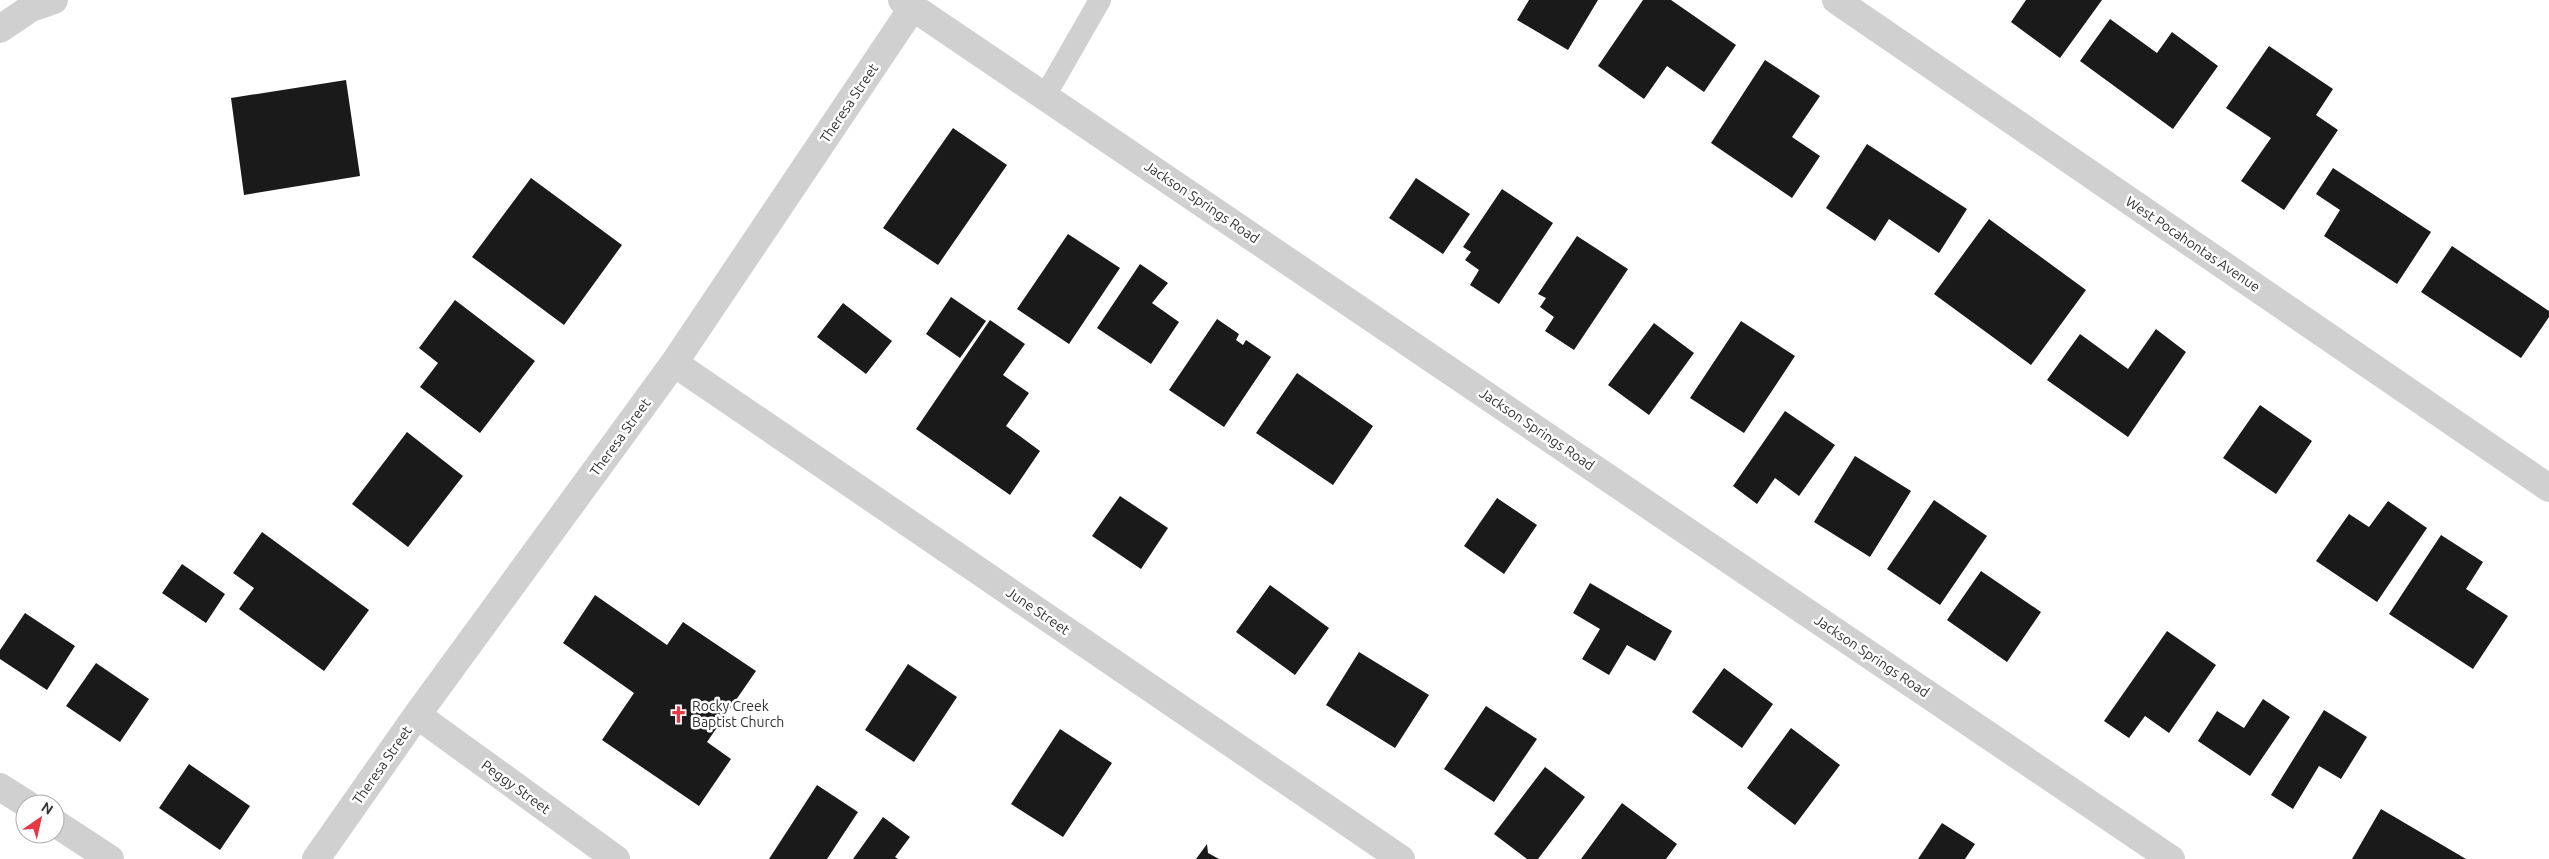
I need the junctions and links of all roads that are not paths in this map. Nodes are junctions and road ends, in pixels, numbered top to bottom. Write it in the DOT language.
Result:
graph roads {
  1 [pos="54,0"];
  2 [pos="1100,0"];
  3 [pos="1836,0"];
  4 [pos="908,3"];
  5 [pos="0,29"];
  6 [pos="1045,96"];
  7 [pos="674,363"];
  8 [pos="2549,488"];
  9 [pos="417,715"];
  10 [pos="0,786"];
  11 [pos="15,796"];
  12 [pos="65,830"];
  13 [pos="110,859"];
  14 [pos="316,859"];
  15 [pos="616,859"];
  16 [pos="1401,859"];
  17 [pos="2171,859"];
  1 -- 5 [label="street"];
  2 -- 6 [label="lane"];
  3 -- 8 [label="street, West Pocahontas Avenue"];
  4 -- 6 [label="street, Jackson Springs Road"];
  4 -- 7 [label="street, Theresa Street"];
  6 -- 17 [label="street, Jackson Springs Road"];
  7 -- 9 [label="street, Theresa Street"];
  7 -- 16 [label="street, June Street"];
  9 -- 14 [label="street, Theresa Street"];
  9 -- 15 [label="street, Peggy Street"];
  10 -- 11 [label="street"];
  12 -- 13 [label="street"];
}
